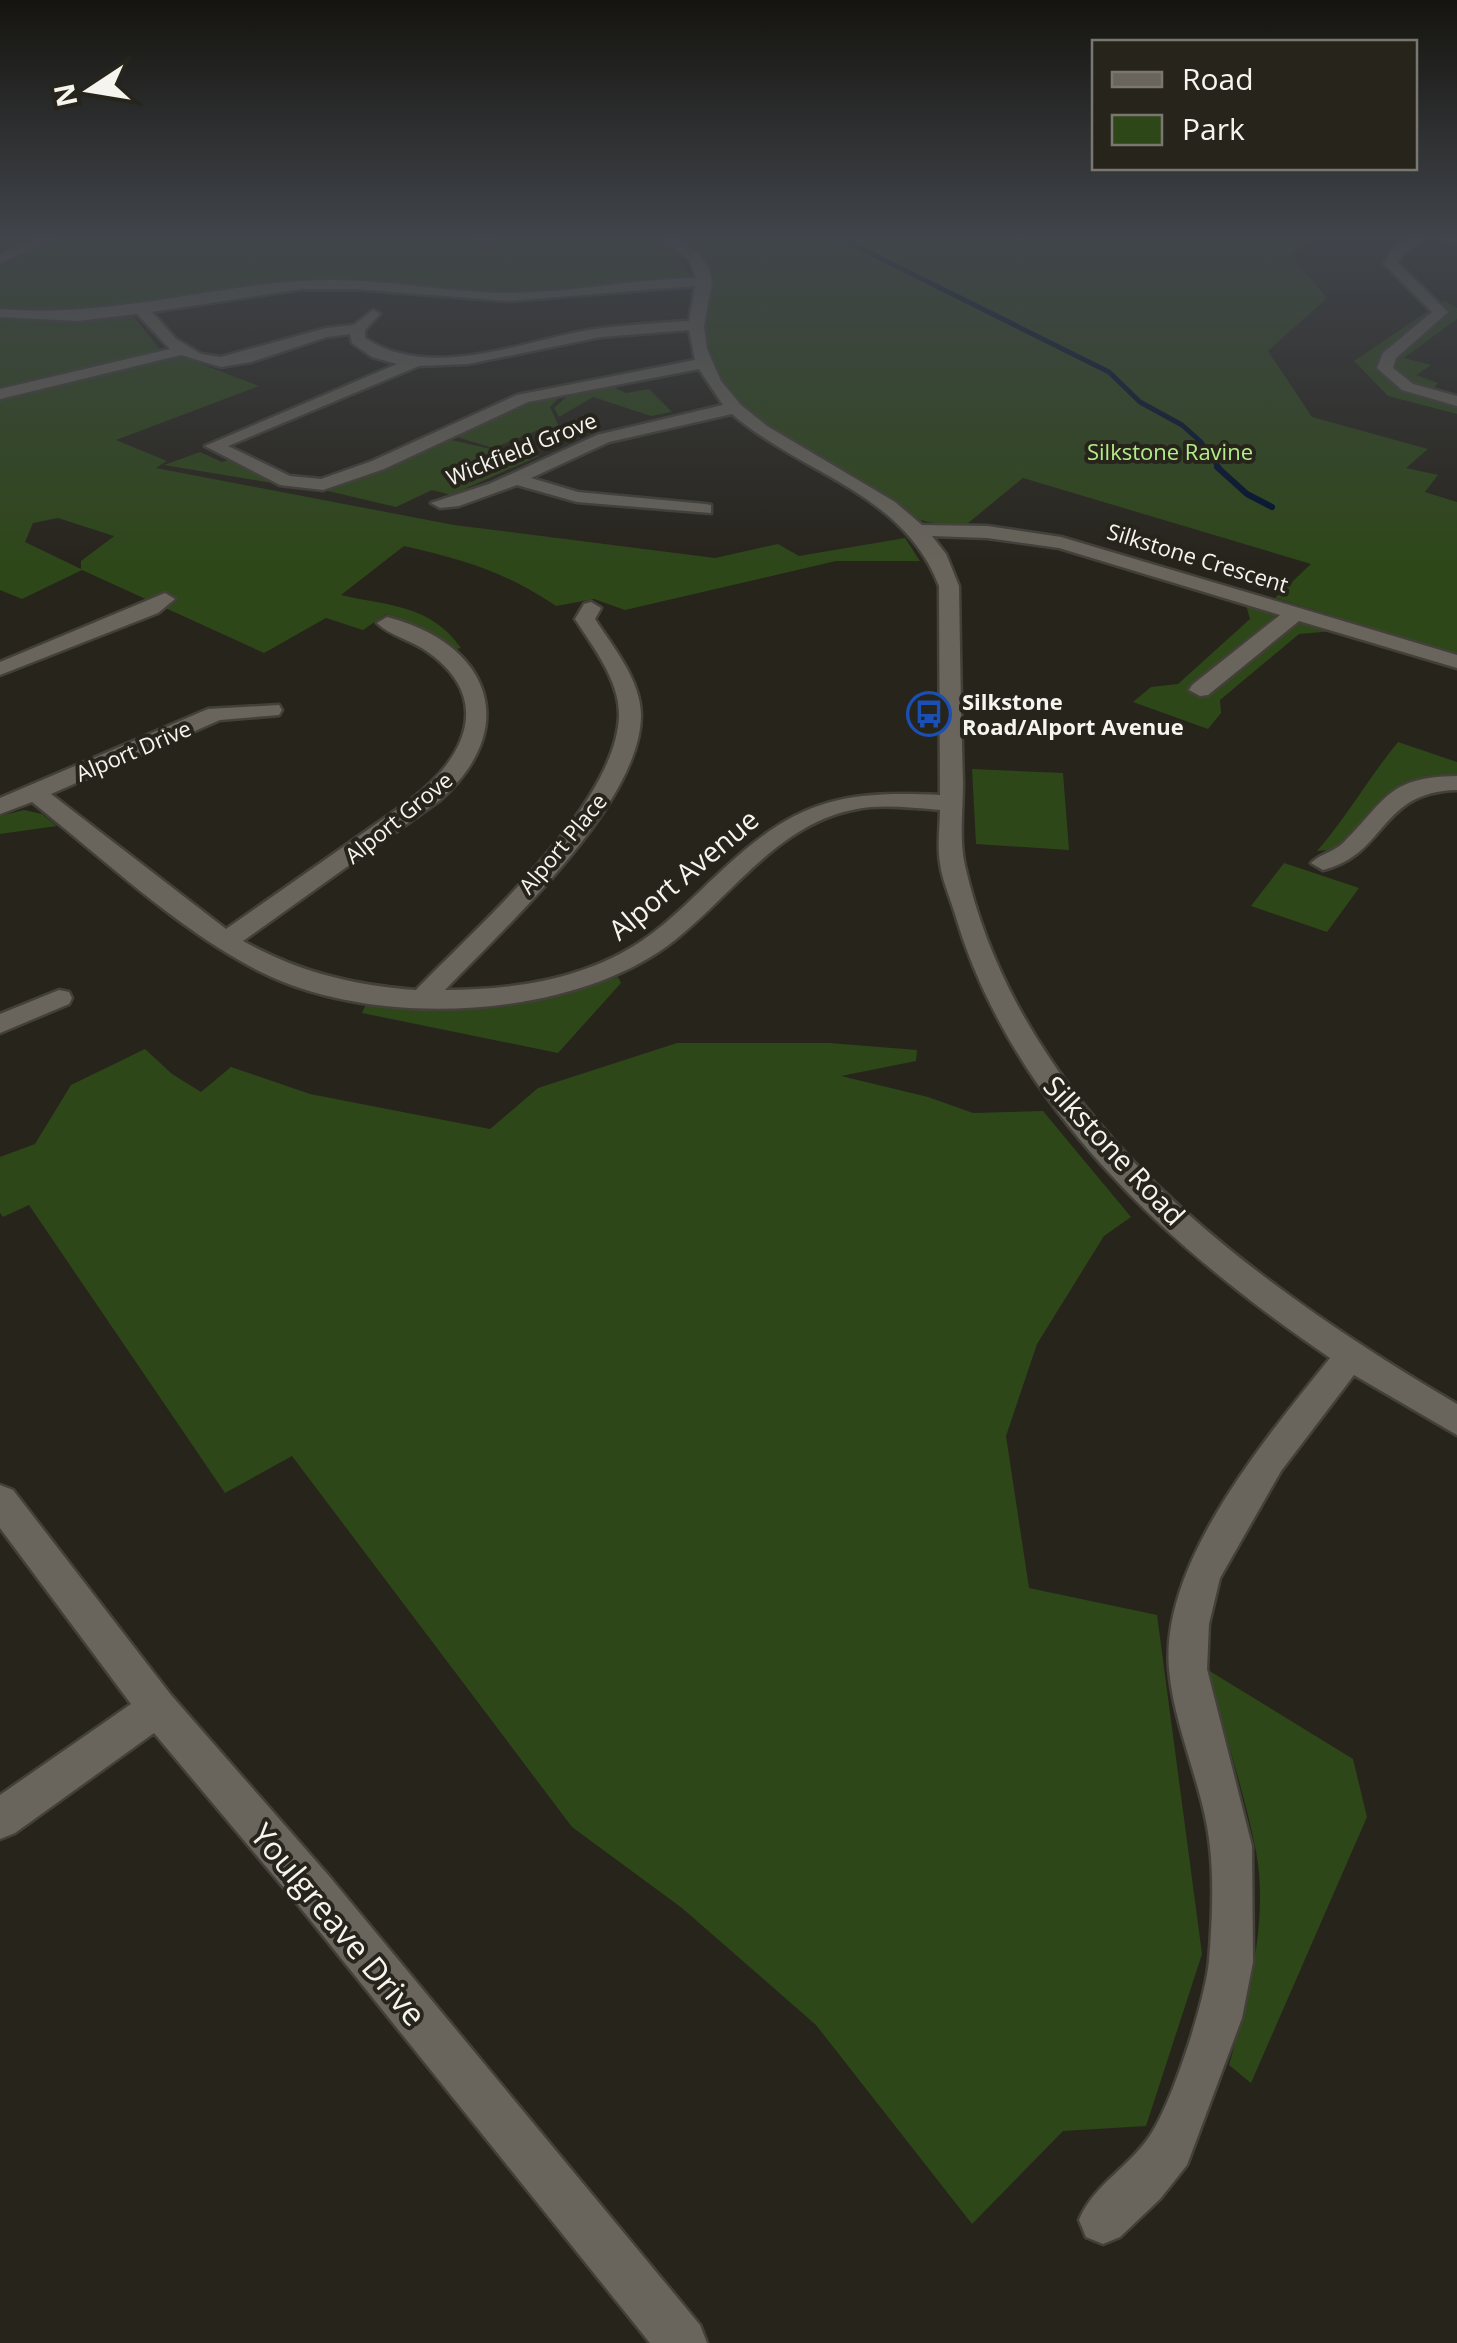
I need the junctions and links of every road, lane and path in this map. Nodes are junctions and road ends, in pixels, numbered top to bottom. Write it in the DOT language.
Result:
graph roads {
  1 [pos="174,346"];
  2 [pos="282,346"];
  3 [pos="363,346"];
  4 [pos="530,346"];
  5 [pos="701,346"];
  6 [pos="1401,346"];
  7 [pos="180,352"];
  8 [pos="413,362"];
  9 [pos="704,362"];
  10 [pos="0,394"];
  11 [pos="1457,401"];
  12 [pos="736,408"];
  13 [pos="512,478"];
  14 [pos="440,504"];
  15 [pos="705,510"];
  16 [pos="918,530"];
  17 [pos="165,599"];
  18 [pos="591,608"];
  19 [pos="1297,612"];
  20 [pos="387,623"];
  21 [pos="1457,662"];
  22 [pos="0,669"];
  23 [pos="1200,690"];
  24 [pos="271,710"];
  25 [pos="1457,783"];
  26 [pos="34,792"];
  27 [pos="951,803"];
  28 [pos="0,807"];
  29 [pos="1323,863"];
  30 [pos="226,941"];
  31 [pos="59,998"];
  32 [pos="423,998"];
  33 [pos="0,1024"];
  34 [pos="1350,1356"];
  35 [pos="1457,1421"];
  36 [pos="0,1500"];
  37 [pos="157,1708"];
  38 [pos="0,1819"];
  39 [pos="1102,2220"];
  40 [pos="682,2343"];
  1 -- 7 [label="street"];
  2 -- 7 [label="street"];
  3 -- 8 [label="street"];
  4 -- 8 [label="street"];
  5 -- 9 [label="street, Silkstone Road"];
  6 -- 11 [label="street"];
  7 -- 10 [label="street"];
  8 -- 9 [label="street"];
  9 -- 12 [label="street, Silkstone Road"];
  12 -- 13 [label="street, Wickfield Grove"];
  12 -- 16 [label="street, Silkstone Road"];
  13 -- 14 [label="street, Wickfield Grove"];
  13 -- 15 [label="street"];
  16 -- 19 [label="street, Silkstone Crescent"];
  16 -- 27 [label="street, Silkstone Road"];
  17 -- 22 [label="street"];
  18 -- 32 [label="street, Alport Place"];
  19 -- 21 [label="street, Silkstone Crescent"];
  19 -- 23 [label="street"];
  20 -- 30 [label="street, Alport Grove"];
  24 -- 26 [label="street, Alport Drive"];
  25 -- 29 [label="street"];
  26 -- 28 [label="street, Alport Drive"];
  26 -- 30 [label="street, Alport Avenue"];
  27 -- 32 [label="street, Alport Avenue"];
  27 -- 34 [label="street, Silkstone Road"];
  30 -- 32 [label="street, Alport Avenue"];
  31 -- 33 [label="street"];
  34 -- 35 [label="street, Silkstone Road"];
  34 -- 39 [label="street"];
  36 -- 37 [label="street, Youlgreave Drive"];
  37 -- 38 [label="street"];
  37 -- 40 [label="street, Youlgreave Drive"];
}
